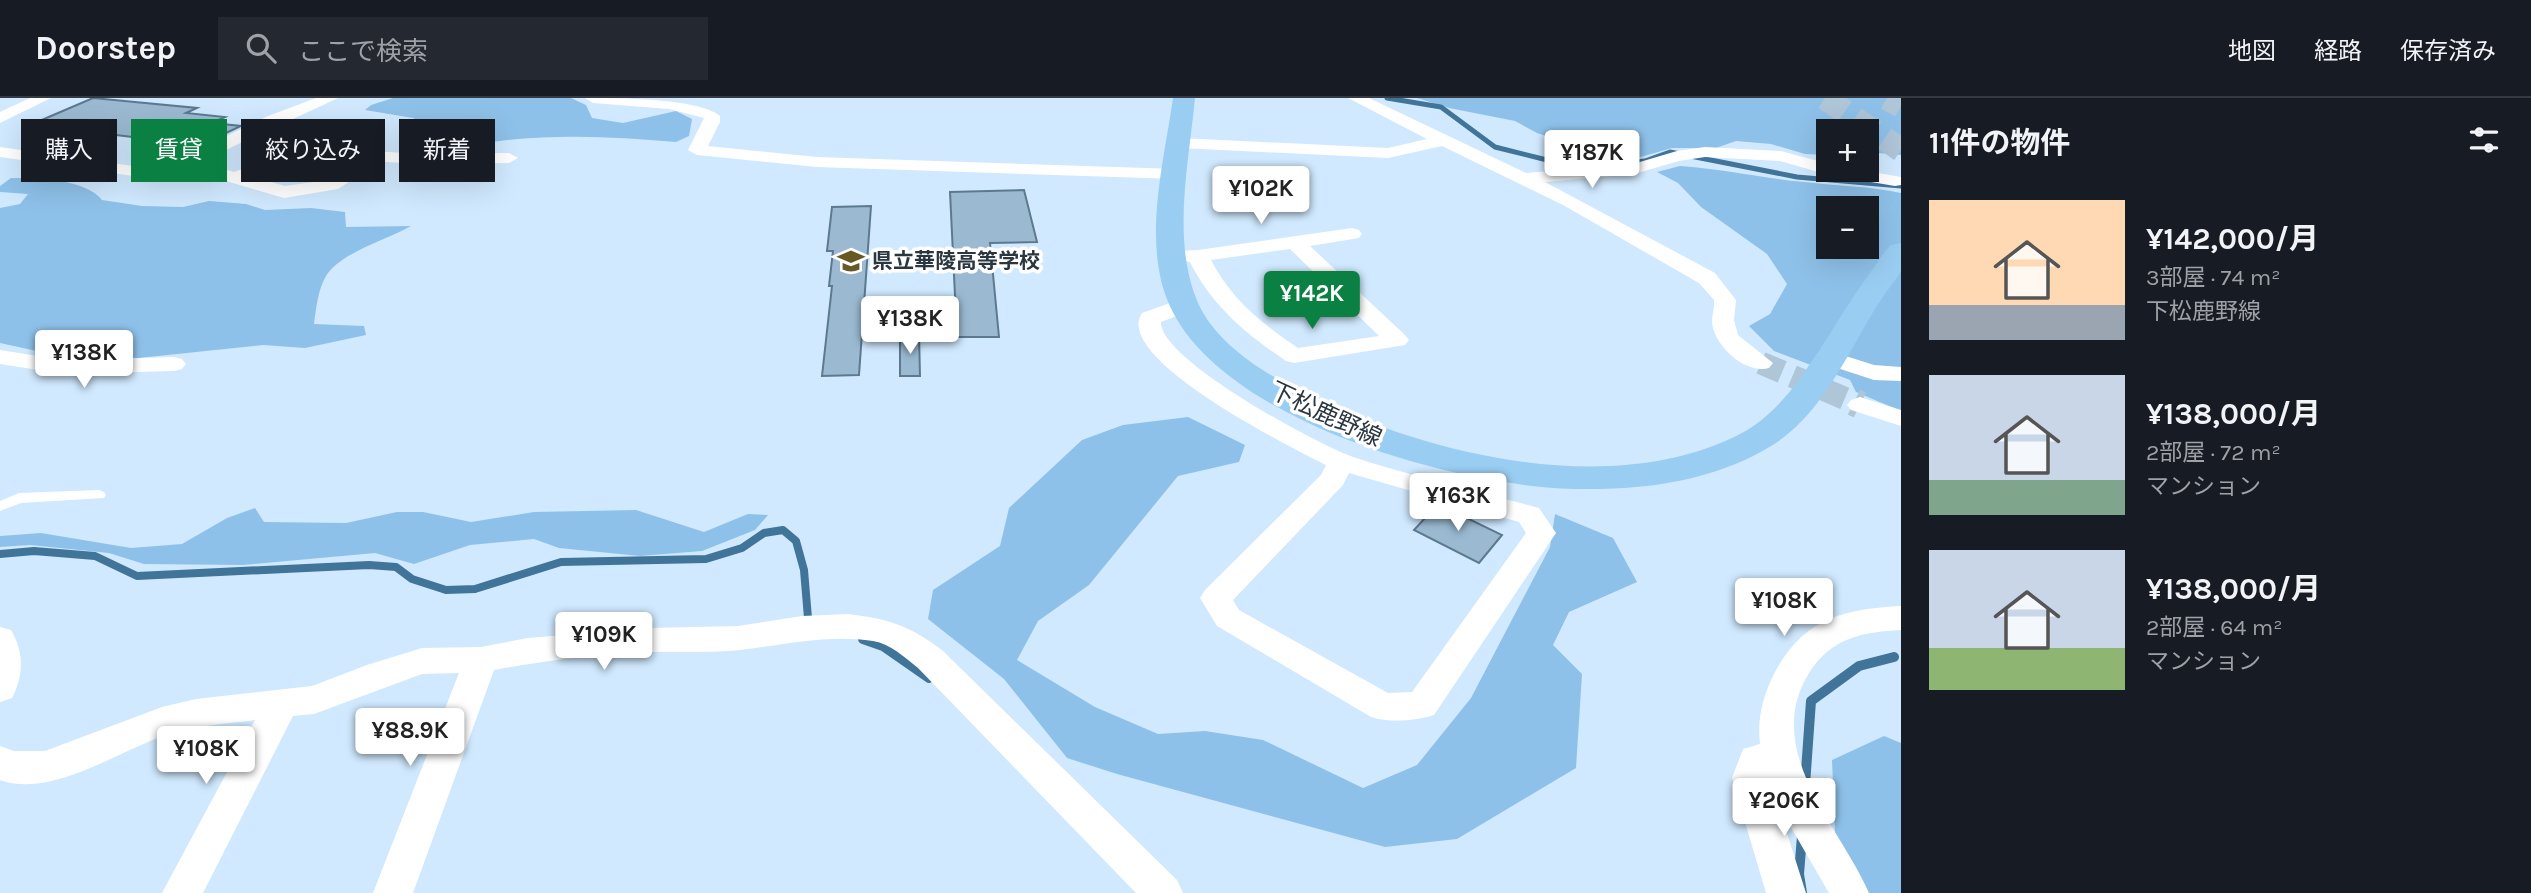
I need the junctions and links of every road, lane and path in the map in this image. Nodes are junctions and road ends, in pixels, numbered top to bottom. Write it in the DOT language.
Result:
graph roads {
  1 [pos="43,98"];
  2 [pos="330,98"];
  3 [pos="593,98"];
  4 [pos="1184,98"];
  5 [pos="1356,98"];
  6 [pos="0,118"];
  7 [pos="277,119"];
  8 [pos="1444,140"];
  9 [pos="0,152"];
  10 [pos="385,156"];
  11 [pos="509,158"];
  12 [pos="1178,158"];
  13 [pos="1816,166"];
  14 [pos="131,171"];
  15 [pos="227,174"];
  16 [pos="241,175"];
  17 [pos="237,177"];
  18 [pos="241,178"];
  19 [pos="1524,178"];
  20 [pos="1879,178"];
  21 [pos="1895,181"];
  22 [pos="253,182"];
  23 [pos="338,182"];
  24 [pos="1352,234"];
  25 [pos="1295,243"];
  26 [pos="1901,251"];
  27 [pos="1184,255"];
  28 [pos="1184,305"];
  29 [pos="0,356"];
  30 [pos="1830,358"];
  31 [pos="1760,363"];
  32 [pos="174,364"];
  33 [pos="1901,374"];
  34 [pos="1860,405"];
  35 [pos="1901,418"];
  36 [pos="1341,461"];
  37 [pos="99,495"];
  38 [pos="0,506"];
  39 [pos="1901,618"];
  40 [pos="0,639"];
  41 [pos="481,660"];
  42 [pos="0,688"];
  43 [pos="281,705"];
  44 [pos="1780,759"];
  45 [pos="0,761"];
  46 [pos="182,893"];
  47 [pos="393,893"];
  48 [pos="1163,893"];
  49 [pos="1786,893"];
  50 [pos="1849,893"];
  1 -- 6 [label="street"];
  2 -- 7 [label="street"];
  3 -- 12 [label="street"];
  4 -- 12 [label="main road, 下松鹿野線"];
  5 -- 8 [label="street"];
  8 -- 12 [label="street"];
  8 -- 19 [label="street"];
  9 -- 14 [label="street"];
  10 -- 11 [label="street"];
  12 -- 27 [label="main road, 下松鹿野線"];
  13 -- 19 [label="street"];
  15 -- 17 [label="street"];
  16 -- 17 [label="street"];
  17 -- 18 [label="street"];
  19 -- 31 [label="street"];
  20 -- 21 [label="street"];
  22 -- 23 [label="street"];
  24 -- 25 [label="street"];
  25 -- 27 [label="street"];
  25 -- 27 [label="street"];
  26 -- 30 [label="main road, 下松鹿野線"];
  27 -- 28 [label="main road, 下松鹿野線"];
  28 -- 30 [label="main road, 下松鹿野線"];
  28 -- 36 [label="street"];
  29 -- 32 [label="street"];
  30 -- 33 [label="street"];
  34 -- 35 [label="street"];
  36 -- 36 [label="street"];
  37 -- 38 [label="lane"];
  39 -- 44 [label="street"];
  40 -- 42 [label="street"];
  41 -- 43 [label="street"];
  41 -- 47 [label="street"];
  41 -- 48 [label="street"];
  43 -- 45 [label="street"];
  43 -- 46 [label="street"];
  44 -- 49 [label="street"];
  44 -- 50 [label="street"];
}
